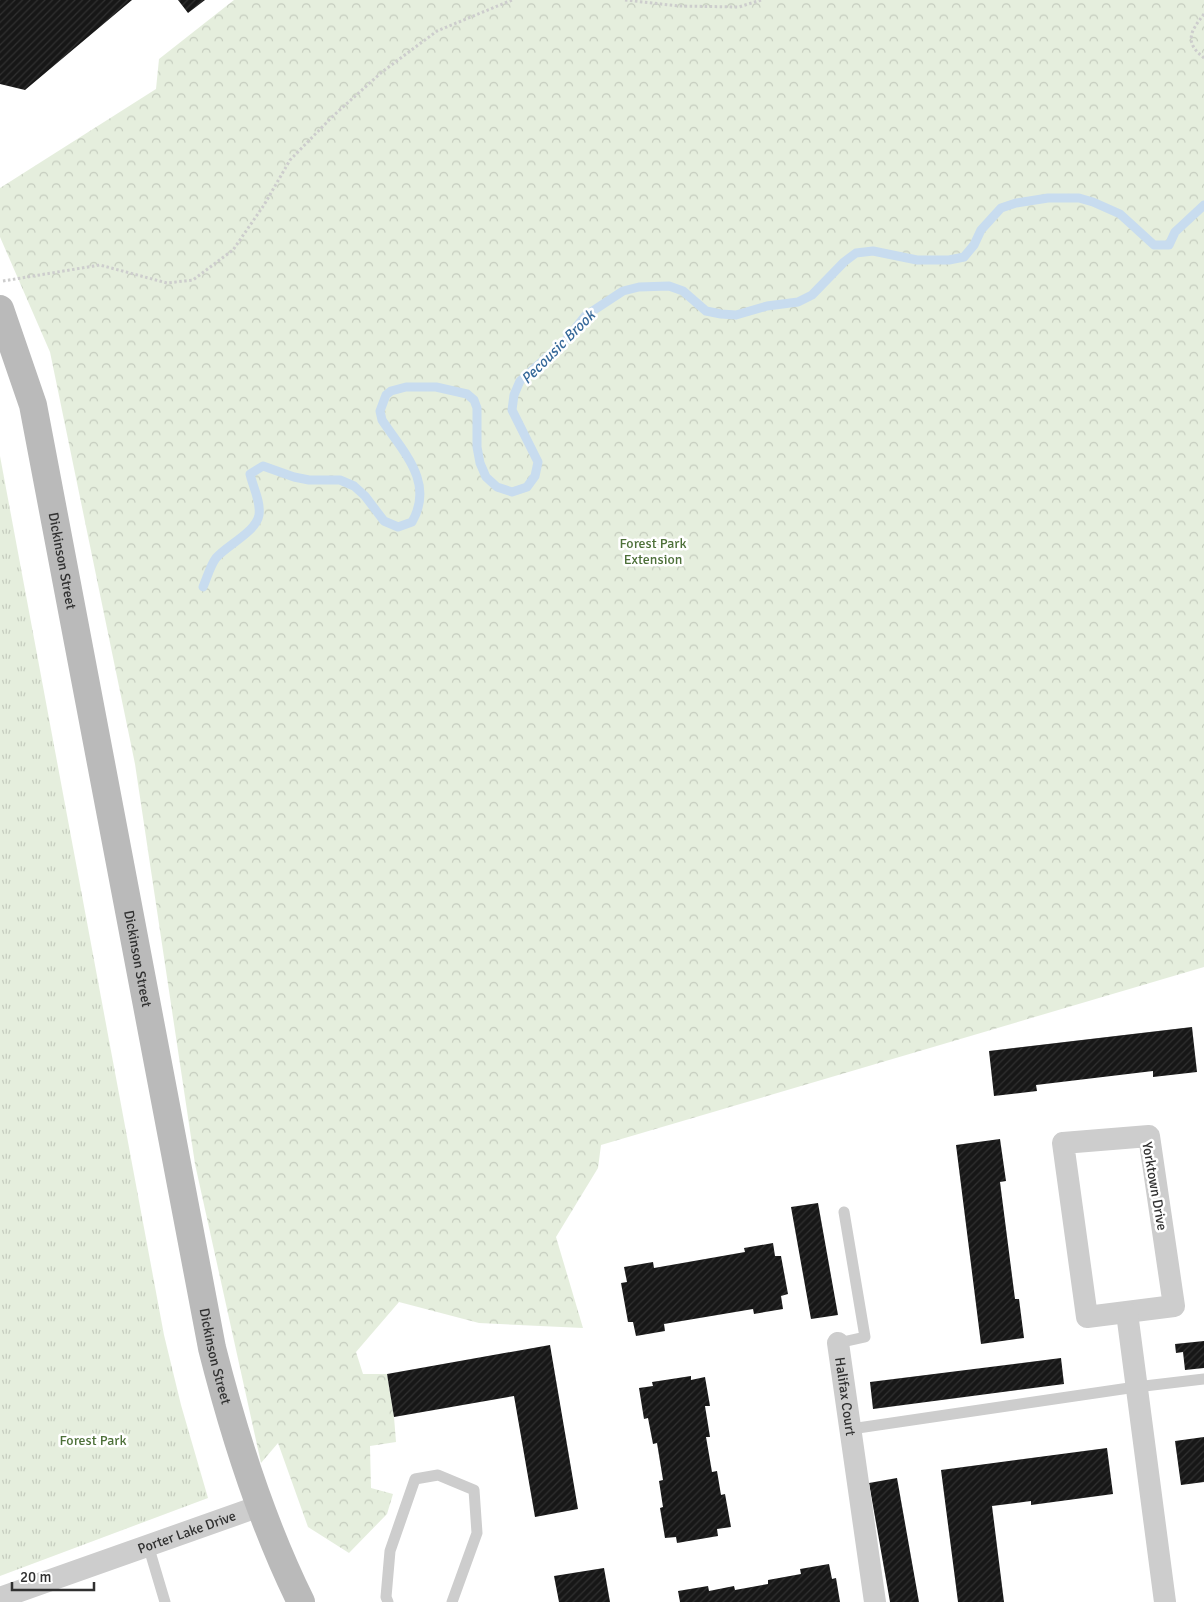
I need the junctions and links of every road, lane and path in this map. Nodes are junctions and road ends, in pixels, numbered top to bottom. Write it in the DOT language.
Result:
graph roads {
  1 [pos="512,0"];
  2 [pos="625,0"];
  3 [pos="761,0"];
  4 [pos="1204,14"];
  5 [pos="1204,58"];
  6 [pos="0,281"];
  7 [pos="0,309"];
  8 [pos="844,1212"];
  9 [pos="1127,1313"];
  10 [pos="838,1343"];
  11 [pos="1204,1379"];
  12 [pos="1136,1387"];
  13 [pos="851,1429"];
  14 [pos="260,1506"];
  15 [pos="148,1545"];
  16 [pos="0,1598"];
  17 [pos="165,1602"];
  18 [pos="301,1602"];
  19 [pos="388,1602"];
  20 [pos="452,1602"];
  21 [pos="875,1602"];
  22 [pos="1165,1602"];
  1 -- 6 [label="path"];
  2 -- 3 [label="path"];
  4 -- 5 [label="path"];
  7 -- 14 [label="main road, Dickinson Street"];
  8 -- 10 [label="lane, Halifax Court"];
  9 -- 9 [label="street, Yorktown Drive"];
  9 -- 12 [label="street"];
  10 -- 13 [label="street, Halifax Court"];
  11 -- 12 [label="lane"];
  12 -- 13 [label="lane"];
  12 -- 22 [label="street"];
  13 -- 21 [label="street, Halifax Court"];
  14 -- 15 [label="street, Porter Lake Drive"];
  14 -- 18 [label="main road, Dickinson Street"];
  15 -- 16 [label="street, Porter Lake Drive"];
  15 -- 17 [label="lane"];
  19 -- 20 [label="lane"];
}
